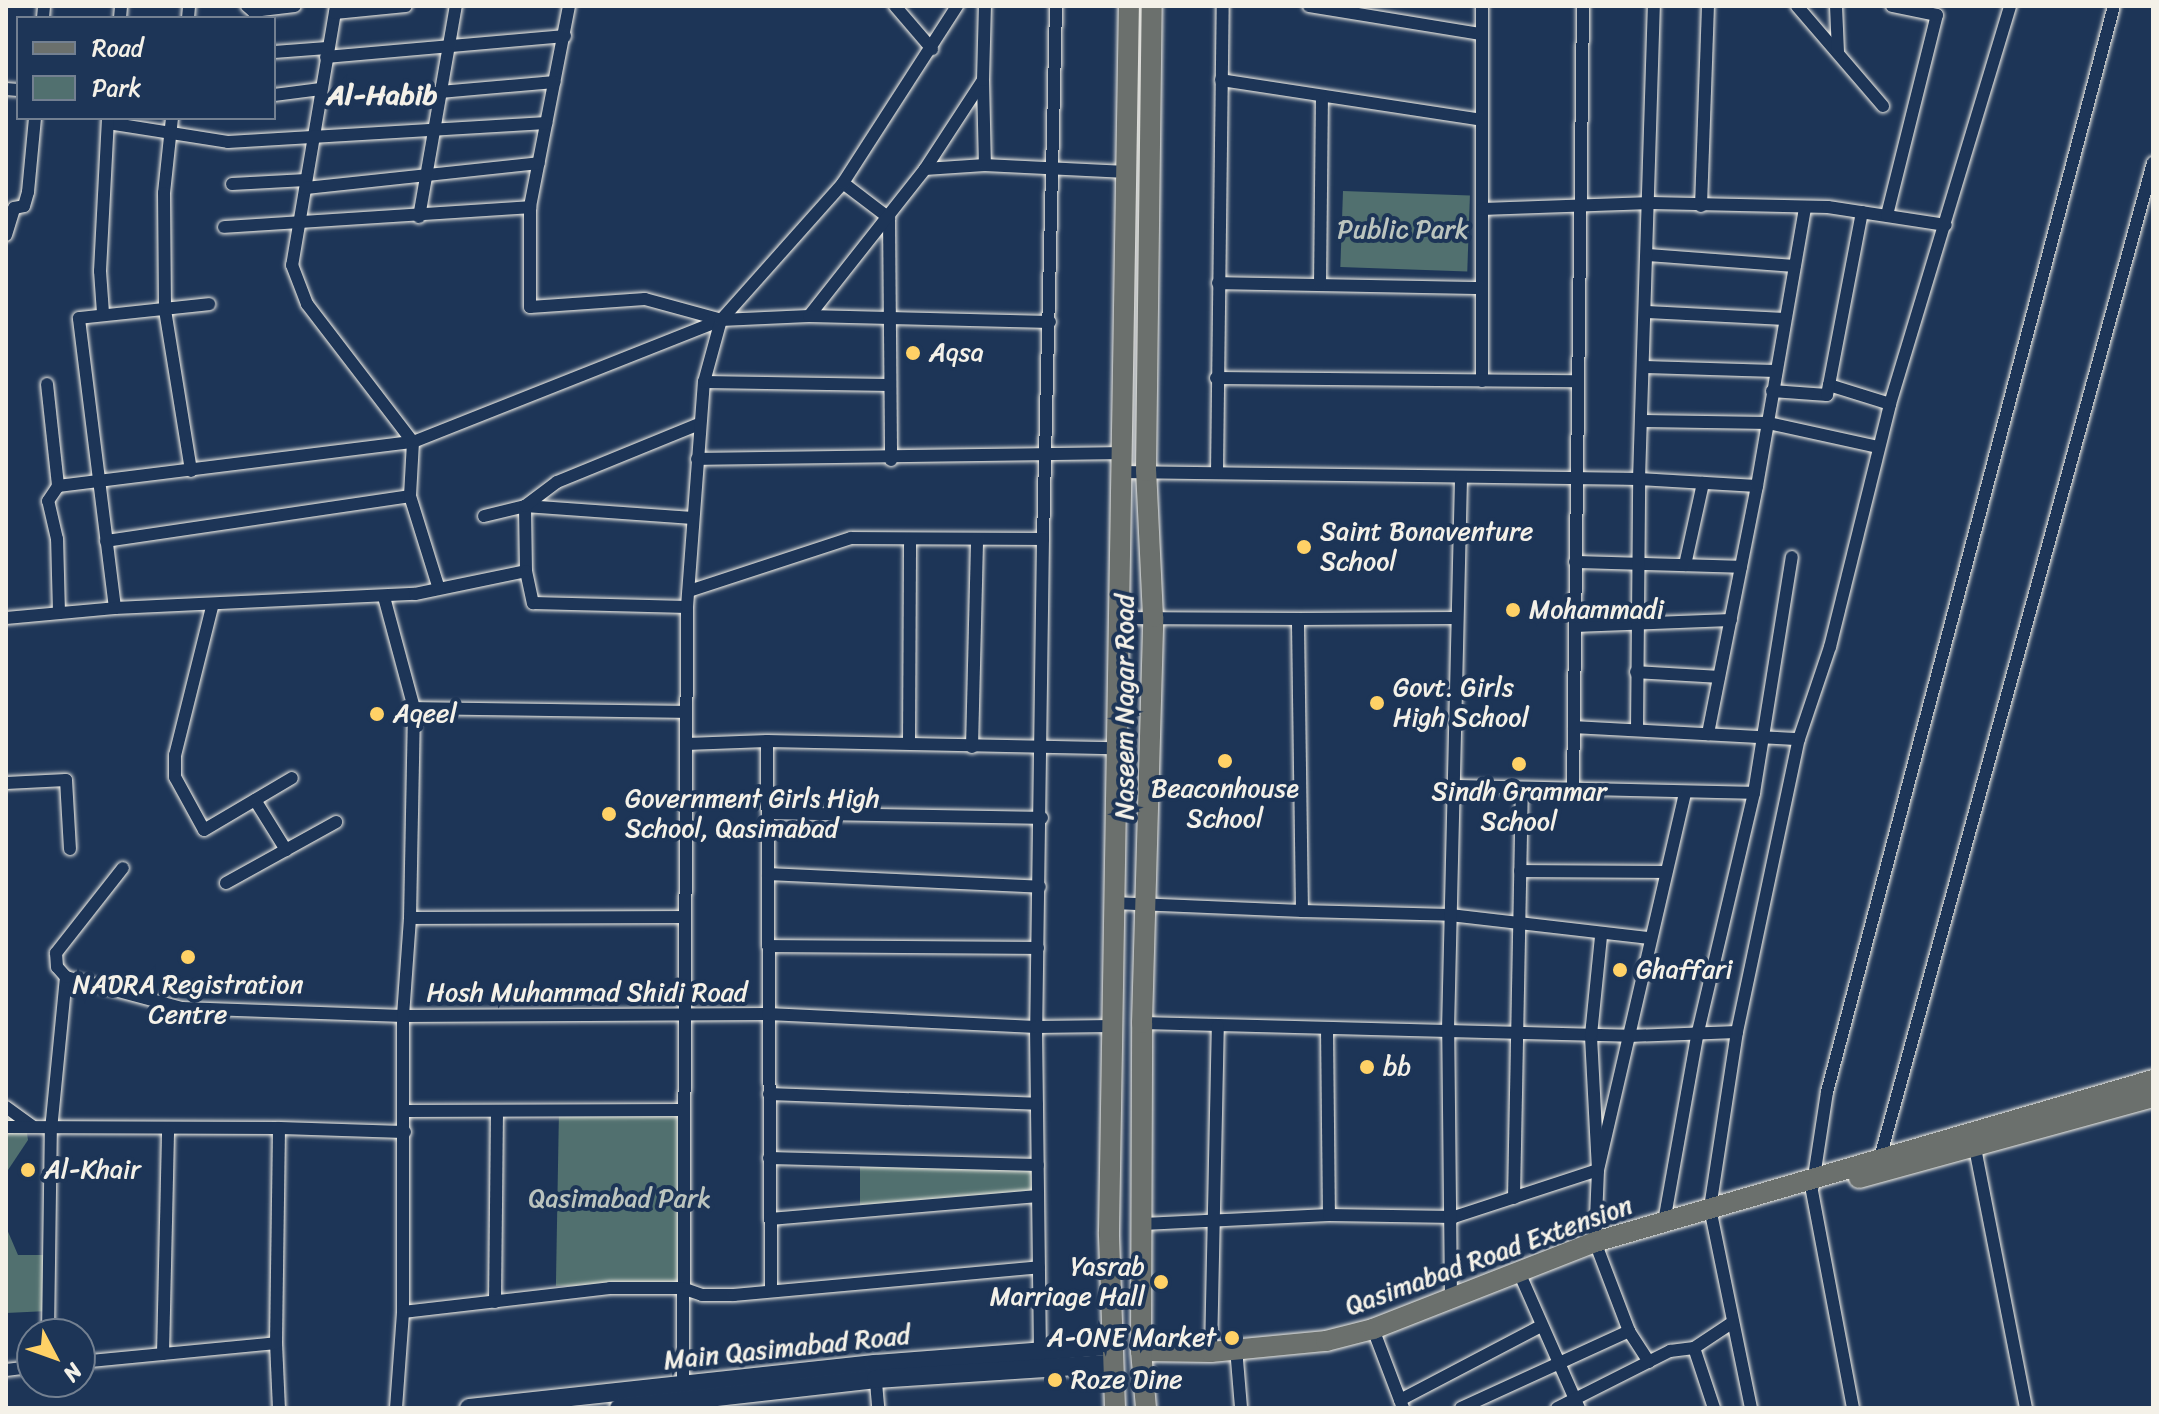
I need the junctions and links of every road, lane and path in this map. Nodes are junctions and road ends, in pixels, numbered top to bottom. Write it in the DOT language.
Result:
graph roads {
  1 [pos="247,6"];
  2 [pos="295,6"];
  3 [pos="406,6"];
  4 [pos="456,6"];
  5 [pos="569,6"];
  6 [pos="895,6"];
  7 [pos="957,6"];
  8 [pos="985,6"];
  9 [pos="1056,6"];
  10 [pos="1129,6"];
  11 [pos="1152,6"];
  12 [pos="1223,6"];
  13 [pos="1309,6"];
  14 [pos="1482,6"];
  15 [pos="1583,6"];
  16 [pos="1654,6"];
  17 [pos="1708,6"];
  18 [pos="1797,6"];
  19 [pos="1836,6"];
  20 [pos="1892,6"];
  21 [pos="2010,6"];
  22 [pos="2114,6"];
  23 [pos="335,9"];
  24 [pos="1938,10"];
  25 [pos="1480,34"];
  26 [pos="565,36"];
  27 [pos="451,47"];
  28 [pos="932,49"];
  29 [pos="276,52"];
  30 [pos="327,52"];
  31 [pos="1838,52"];
  32 [pos="983,80"];
  33 [pos="1221,80"];
  34 [pos="555,82"];
  35 [pos="321,89"];
  36 [pos="440,92"];
  37 [pos="276,95"];
  38 [pos="1322,99"];
  39 [pos="1883,106"];
  40 [pos="35,120"];
  41 [pos="108,120"];
  42 [pos="1481,120"];
  43 [pos="546,123"];
  44 [pos="172,124"];
  45 [pos="434,131"];
  46 [pos="314,136"];
  47 [pos="539,163"];
  48 [pos="2153,163"];
  49 [pos="985,165"];
  50 [pos="1052,167"];
  51 [pos="925,169"];
  52 [pos="1126,172"];
  53 [pos="425,175"];
  54 [pos="843,183"];
  55 [pos="232,184"];
  56 [pos="306,184"];
  57 [pos="1651,203"];
  58 [pos="1580,204"];
  59 [pos="1701,206"];
  60 [pos="530,207"];
  61 [pos="1805,208"];
  62 [pos="1482,209"];
  63 [pos="1862,212"];
  64 [pos="1887,215"];
  65 [pos="419,217"];
  66 [pos="889,218"];
  67 [pos="302,223"];
  68 [pos="1946,225"];
  69 [pos="224,227"];
  70 [pos="6,235"];
  71 [pos="1648,255"];
  72 [pos="1795,266"];
  73 [pos="1218,283"];
  74 [pos="1320,285"];
  75 [pos="1482,288"];
  76 [pos="209,304"];
  77 [pos="165,310"];
  78 [pos="1647,312"];
  79 [pos="103,313"];
  80 [pos="809,316"];
  81 [pos="1785,319"];
  82 [pos="721,320"];
  83 [pos="891,321"];
  84 [pos="1050,322"];
  85 [pos="1645,367"];
  86 [pos="1775,371"];
  87 [pos="1216,378"];
  88 [pos="1482,381"];
  89 [pos="1576,381"];
  90 [pos="704,382"];
  91 [pos="47,384"];
  92 [pos="890,385"];
  93 [pos="1829,385"];
  94 [pos="1772,391"];
  95 [pos="1890,404"];
  96 [pos="1644,421"];
  97 [pos="1768,423"];
  98 [pos="699,424"];
  99 [pos="413,442"];
  100 [pos="1878,447"];
  101 [pos="1047,455"];
  102 [pos="697,459"];
  103 [pos="891,460"];
  104 [pos="1121,462"];
  105 [pos="191,471"];
  106 [pos="1146,471"];
  107 [pos="1217,472"];
  108 [pos="1461,478"];
  109 [pos="1576,478"];
  110 [pos="1639,479"];
  111 [pos="99,481"];
  112 [pos="1703,483"];
  113 [pos="58,486"];
  114 [pos="1757,486"];
  115 [pos="410,496"];
  116 [pos="525,506"];
  117 [pos="484,516"];
  118 [pos="693,518"];
  119 [pos="910,539"];
  120 [pos="977,539"];
  121 [pos="1043,539"];
  122 [pos="106,541"];
  123 [pos="1792,557"];
  124 [pos="1575,562"];
  125 [pos="1639,562"];
  126 [pos="1685,565"];
  127 [pos="1741,567"];
  128 [pos="526,571"];
  129 [pos="438,586"];
  130 [pos="689,591"];
  131 [pos="384,597"];
  132 [pos="212,607"];
  133 [pos="687,607"];
  134 [pos="115,608"];
  135 [pos="59,613"];
  136 [pos="1153,617"];
  137 [pos="6,618"];
  138 [pos="1120,618"];
  139 [pos="1457,618"];
  140 [pos="1298,619"];
  141 [pos="1731,620"];
  142 [pos="1635,624"];
  143 [pos="1575,626"];
  144 [pos="1636,672"];
  145 [pos="1719,677"];
  146 [pos="414,708"];
  147 [pos="686,712"];
  148 [pos="1574,727"];
  149 [pos="1637,730"];
  150 [pos="1708,734"];
  151 [pos="1762,737"];
  152 [pos="1799,739"];
  153 [pos="767,741"];
  154 [pos="909,743"];
  155 [pos="686,744"];
  156 [pos="1042,746"];
  157 [pos="972,747"];
  158 [pos="1114,748"];
  159 [pos="292,778"];
  160 [pos="6,783"];
  161 [pos="1453,786"];
  162 [pos="1522,788"];
  163 [pos="1573,790"];
  164 [pos="1754,793"];
  165 [pos="1685,794"];
  166 [pos="255,800"];
  167 [pos="768,813"];
  168 [pos="1042,818"];
  169 [pos="336,822"];
  170 [pos="70,849"];
  171 [pos="286,850"];
  172 [pos="123,868"];
  173 [pos="1520,871"];
  174 [pos="1666,872"];
  175 [pos="768,874"];
  176 [pos="226,883"];
  177 [pos="1040,887"];
  178 [pos="1149,902"];
  179 [pos="1113,903"];
  180 [pos="1302,911"];
  181 [pos="1450,915"];
  182 [pos="685,917"];
  183 [pos="410,918"];
  184 [pos="1519,926"];
  185 [pos="1601,936"];
  186 [pos="1650,938"];
  187 [pos="768,946"];
  188 [pos="1038,948"];
  189 [pos="66,977"];
  190 [pos="685,1013"];
  191 [pos="768,1014"];
  192 [pos="403,1016"];
  193 [pos="1142,1023"];
  194 [pos="1112,1026"];
  195 [pos="1218,1026"];
  196 [pos="1036,1027"];
  197 [pos="1327,1029"];
  198 [pos="1448,1030"];
  199 [pos="1698,1031"];
  200 [pos="1737,1032"];
  201 [pos="1517,1033"];
  202 [pos="1591,1035"];
  203 [pos="1629,1036"];
  204 [pos="2153,1080"];
  205 [pos="769,1094"];
  206 [pos="2153,1097"];
  207 [pos="1037,1104"];
  208 [pos="6,1107"];
  209 [pos="684,1110"];
  210 [pos="405,1111"];
  211 [pos="497,1111"];
  212 [pos="32,1126"];
  213 [pos="6,1127"];
  214 [pos="279,1128"];
  215 [pos="51,1130"];
  216 [pos="168,1130"];
  217 [pos="405,1132"];
  218 [pos="1975,1148"];
  219 [pos="769,1158"];
  220 [pos="1880,1158"];
  221 [pos="1038,1165"];
  222 [pos="1598,1170"];
  223 [pos="1814,1184"];
  224 [pos="1038,1196"];
  225 [pos="1514,1198"];
  226 [pos="1710,1208"];
  227 [pos="1329,1215"];
  228 [pos="1454,1217"];
  229 [pos="770,1219"];
  230 [pos="1217,1220"];
  231 [pos="1664,1222"];
  232 [pos="1143,1224"];
  233 [pos="1595,1242"];
  234 [pos="1039,1267"];
  235 [pos="1518,1270"];
  236 [pos="682,1288"];
  237 [pos="771,1291"];
  238 [pos="1451,1299"];
  239 [pos="495,1302"];
  240 [pos="403,1312"];
  241 [pos="48,1318"];
  242 [pos="1730,1324"];
  243 [pos="1541,1326"];
  244 [pos="1373,1329"];
  245 [pos="1629,1331"];
  246 [pos="276,1343"];
  247 [pos="1236,1348"];
  248 [pos="1694,1348"];
  249 [pos="1040,1349"];
  250 [pos="1141,1351"];
  251 [pos="1211,1352"];
  252 [pos="163,1354"];
  253 [pos="1111,1355"];
  254 [pos="96,1360"];
  255 [pos="1649,1362"];
  256 [pos="1558,1363"];
  257 [pos="875,1372"];
  258 [pos="684,1398"];
  259 [pos="1401,1404"];
  260 [pos="1577,1404"];
  261 [pos="1709,1406"];
  262 [pos="279,1408"];
  263 [pos="396,1408"];
  264 [pos="469,1408"];
  265 [pos="619,1408"];
  266 [pos="878,1408"];
  267 [pos="1115,1408"];
  268 [pos="1146,1408"];
  269 [pos="1241,1408"];
  270 [pos="1461,1408"];
  271 [pos="1557,1408"];
  272 [pos="1751,1408"];
  273 [pos="1853,1408"];
  274 [pos="2026,1408"];
  1 -- 2 [label="street"];
  3 -- 23 [label="street"];
  4 -- 27 [label="street"];
  5 -- 26 [label="street"];
  6 -- 28 [label="street"];
  7 -- 28 [label="street"];
  8 -- 32 [label="street"];
  9 -- 50 [label="street"];
  10 -- 52 [label="main road, Naseem Nagar Road"];
  11 -- 106 [label="main road, Naseem Nagar Road"];
  12 -- 33 [label="street"];
  13 -- 25 [label="street"];
  14 -- 25 [label="street"];
  15 -- 58 [label="street"];
  16 -- 57 [label="street"];
  17 -- 59 [label="street"];
  18 -- 31 [label="street"];
  19 -- 31 [label="street"];
  20 -- 24 [label="street"];
  21 -- 68 [label="street"];
  22 -- 223 [label="street"];
  23 -- 30 [label="street"];
  24 -- 64 [label="street"];
  25 -- 42 [label="street"];
  26 -- 27 [label="street"];
  26 -- 34 [label="street"];
  27 -- 30 [label="street"];
  27 -- 36 [label="street"];
  28 -- 54 [label="street"];
  29 -- 30 [label="street"];
  30 -- 35 [label="street"];
  31 -- 39 [label="street"];
  32 -- 49 [label="street"];
  32 -- 51 [label="street"];
  33 -- 38 [label="street"];
  33 -- 73 [label="street"];
  34 -- 36 [label="street"];
  34 -- 43 [label="street"];
  35 -- 37 [label="street"];
  35 -- 46 [label="street"];
  36 -- 45 [label="street"];
  38 -- 42 [label="street"];
  38 -- 74 [label="street"];
  40 -- 70 [label="street"];
  41 -- 44 [label="street"];
  41 -- 79 [label="street"];
  42 -- 62 [label="street"];
  43 -- 45 [label="street"];
  43 -- 47 [label="street"];
  44 -- 46 [label="street"];
  44 -- 77 [label="street"];
  45 -- 46 [label="street"];
  45 -- 53 [label="street"];
  46 -- 56 [label="street"];
  47 -- 53 [label="street"];
  47 -- 60 [label="street"];
  48 -- 220 [label="street"];
  49 -- 50 [label="street"];
  49 -- 51 [label="street"];
  50 -- 52 [label="street"];
  50 -- 84 [label="street"];
  51 -- 66 [label="street"];
  52 -- 104 [label="main road, Naseem Nagar Road"];
  53 -- 56 [label="street"];
  53 -- 65 [label="street"];
  54 -- 66 [label="street"];
  54 -- 82 [label="street"];
  55 -- 56 [label="street"];
  56 -- 67 [label="street"];
  57 -- 58 [label="street"];
  57 -- 59 [label="street"];
  57 -- 71 [label="street"];
  58 -- 62 [label="street"];
  58 -- 89 [label="street"];
  59 -- 61 [label="street"];
  60 -- 65 [label="street"];
  60 -- 82 [label="street"];
  61 -- 63 [label="street"];
  61 -- 72 [label="street"];
  62 -- 75 [label="street"];
  63 -- 64 [label="street"];
  63 -- 93 [label="street"];
  64 -- 68 [label="street"];
  65 -- 67 [label="street"];
  66 -- 80 [label="street"];
  66 -- 83 [label="street"];
  67 -- 69 [label="street"];
  67 -- 99 [label="street"];
  68 -- 95 [label="street"];
  71 -- 72 [label="street"];
  71 -- 78 [label="street"];
  72 -- 81 [label="street"];
  73 -- 74 [label="street"];
  73 -- 87 [label="street"];
  74 -- 75 [label="street"];
  75 -- 88 [label="street"];
  76 -- 77 [label="street"];
  77 -- 79 [label="street"];
  77 -- 105 [label="street"];
  78 -- 81 [label="street"];
  78 -- 85 [label="street"];
  79 -- 111 [label="street"];
  80 -- 82 [label="street"];
  80 -- 83 [label="street"];
  81 -- 86 [label="street"];
  82 -- 90 [label="street"];
  82 -- 99 [label="street"];
  83 -- 84 [label="street"];
  83 -- 92 [label="street"];
  84 -- 101 [label="street"];
  85 -- 86 [label="street"];
  85 -- 96 [label="street"];
  86 -- 94 [label="street"];
  87 -- 88 [label="street"];
  87 -- 107 [label="street"];
  88 -- 89 [label="street"];
  89 -- 109 [label="street"];
  90 -- 92 [label="street"];
  90 -- 98 [label="street"];
  91 -- 113 [label="street"];
  92 -- 103 [label="street"];
  93 -- 94 [label="street"];
  93 -- 95 [label="street"];
  94 -- 97 [label="street"];
  95 -- 100 [label="street"];
  96 -- 97 [label="street"];
  96 -- 110 [label="street"];
  97 -- 100 [label="street"];
  97 -- 114 [label="street"];
  98 -- 102 [label="street"];
  98 -- 116 [label="street"];
  99 -- 105 [label="street"];
  99 -- 115 [label="street"];
  100 -- 152 [label="street"];
  101 -- 103 [label="street"];
  101 -- 104 [label="street"];
  101 -- 121 [label="street"];
  102 -- 103 [label="street"];
  102 -- 118 [label="street"];
  104 -- 106 [label="street"];
  104 -- 138 [label="main road, Naseem Nagar Road"];
  105 -- 111 [label="street"];
  106 -- 107 [label="street"];
  106 -- 136 [label="main road, Naseem Nagar Road"];
  107 -- 108 [label="street"];
  108 -- 109 [label="street"];
  108 -- 139 [label="street"];
  109 -- 110 [label="street"];
  109 -- 124 [label="street"];
  110 -- 112 [label="street"];
  110 -- 125 [label="street"];
  111 -- 113 [label="street"];
  111 -- 122 [label="street"];
  112 -- 114 [label="street"];
  112 -- 126 [label="street"];
  113 -- 135 [label="street"];
  114 -- 127 [label="street"];
  115 -- 122 [label="street"];
  115 -- 129 [label="street"];
  116 -- 117 [label="street"];
  116 -- 118 [label="street"];
  116 -- 128 [label="street"];
  118 -- 130 [label="street"];
  119 -- 120 [label="street"];
  119 -- 130 [label="street"];
  119 -- 154 [label="street"];
  120 -- 121 [label="street"];
  120 -- 157 [label="street"];
  121 -- 156 [label="street"];
  122 -- 134 [label="street"];
  123 -- 151 [label="street"];
  124 -- 125 [label="street"];
  124 -- 143 [label="street"];
  125 -- 126 [label="street"];
  125 -- 142 [label="street"];
  126 -- 127 [label="street"];
  127 -- 141 [label="street"];
  128 -- 129 [label="street"];
  128 -- 133 [label="street"];
  129 -- 131 [label="street"];
  130 -- 133 [label="street"];
  131 -- 132 [label="street"];
  131 -- 146 [label="street"];
  132 -- 134 [label="street"];
  132 -- 166 [label="street"];
  133 -- 147 [label="street"];
  134 -- 135 [label="street"];
  135 -- 137 [label="street"];
  136 -- 138 [label="street"];
  136 -- 140 [label="street"];
  136 -- 178 [label="main road, Naseem Nagar Road"];
  138 -- 158 [label="main road, Naseem Nagar Road"];
  139 -- 140 [label="street"];
  139 -- 161 [label="street"];
  140 -- 180 [label="street"];
  141 -- 142 [label="street"];
  141 -- 145 [label="street"];
  142 -- 143 [label="street"];
  142 -- 144 [label="street"];
  143 -- 148 [label="street"];
  144 -- 145 [label="street"];
  144 -- 149 [label="street"];
  145 -- 150 [label="street"];
  146 -- 147 [label="street"];
  146 -- 183 [label="street"];
  147 -- 155 [label="street"];
  148 -- 149 [label="street"];
  148 -- 163 [label="street"];
  149 -- 150 [label="street"];
  150 -- 151 [label="street"];
  151 -- 152 [label="street"];
  151 -- 164 [label="street"];
  152 -- 200 [label="street"];
  153 -- 154 [label="street"];
  153 -- 155 [label="street"];
  153 -- 167 [label="street"];
  154 -- 157 [label="street"];
  155 -- 182 [label="street"];
  156 -- 157 [label="street"];
  156 -- 158 [label="street"];
  156 -- 168 [label="street"];
  158 -- 179 [label="main road, Naseem Nagar Road"];
  159 -- 166 [label="street"];
  160 -- 170 [label="street"];
  161 -- 162 [label="street"];
  161 -- 181 [label="street"];
  162 -- 163 [label="street"];
  162 -- 173 [label="street"];
  163 -- 165 [label="street"];
  164 -- 165 [label="street"];
  164 -- 199 [label="street"];
  165 -- 174 [label="street"];
  166 -- 171 [label="street"];
  167 -- 168 [label="street"];
  167 -- 175 [label="street"];
  168 -- 177 [label="street"];
  169 -- 171 [label="street"];
  171 -- 176 [label="street"];
  172 -- 189 [label="street"];
  173 -- 174 [label="street"];
  173 -- 184 [label="street"];
  174 -- 186 [label="street"];
  175 -- 177 [label="street"];
  175 -- 187 [label="street"];
  177 -- 188 [label="street"];
  178 -- 179 [label="street"];
  178 -- 180 [label="street"];
  178 -- 193 [label="main road, Naseem Nagar Road"];
  179 -- 194 [label="main road, Naseem Nagar Road"];
  180 -- 181 [label="street"];
  181 -- 184 [label="street"];
  181 -- 198 [label="street"];
  182 -- 183 [label="street"];
  182 -- 190 [label="street"];
  183 -- 192 [label="street"];
  184 -- 185 [label="street"];
  184 -- 201 [label="street"];
  185 -- 186 [label="street"];
  185 -- 202 [label="street"];
  186 -- 203 [label="street"];
  187 -- 188 [label="street"];
  187 -- 191 [label="street"];
  188 -- 196 [label="street"];
  189 -- 192 [label="street, Hosh Muhammad Shidi Road"];
  189 -- 215 [label="street"];
  190 -- 191 [label="street, Hosh Muhammad Shidi Road"];
  190 -- 192 [label="street, Hosh Muhammad Shidi Road"];
  190 -- 209 [label="street"];
  191 -- 196 [label="street, Hosh Muhammad Shidi Road"];
  191 -- 205 [label="street"];
  192 -- 210 [label="street"];
  193 -- 194 [label="main road"];
  193 -- 195 [label="street"];
  193 -- 232 [label="main road, Naseem Nagar Road"];
  194 -- 196 [label="street, Hosh Muhammad Shidi Road"];
  194 -- 253 [label="main road, Naseem Nagar Road"];
  195 -- 197 [label="street"];
  195 -- 230 [label="street"];
  196 -- 207 [label="street"];
  197 -- 198 [label="street"];
  197 -- 227 [label="street"];
  198 -- 201 [label="street"];
  198 -- 228 [label="street"];
  199 -- 200 [label="street"];
  199 -- 203 [label="street"];
  199 -- 231 [label="street"];
  200 -- 226 [label="street"];
  201 -- 202 [label="street"];
  201 -- 225 [label="street"];
  202 -- 203 [label="street"];
  202 -- 222 [label="street"];
  203 -- 222 [label="street"];
  204 -- 220 [label="main road"];
  205 -- 207 [label="street"];
  205 -- 219 [label="street"];
  206 -- 218 [label="main road"];
  207 -- 221 [label="street"];
  208 -- 212 [label="street"];
  209 -- 211 [label="street"];
  209 -- 236 [label="street"];
  210 -- 211 [label="street"];
  210 -- 217 [label="street"];
  211 -- 239 [label="street"];
  212 -- 213 [label="street"];
  212 -- 215 [label="street"];
  214 -- 216 [label="street"];
  214 -- 217 [label="street"];
  214 -- 246 [label="street"];
  215 -- 216 [label="street"];
  215 -- 241 [label="street"];
  216 -- 252 [label="street"];
  217 -- 240 [label="street"];
  218 -- 223 [label="main road"];
  218 -- 274 [label="street"];
  219 -- 221 [label="street"];
  219 -- 229 [label="street"];
  220 -- 223 [label="main road"];
  221 -- 224 [label="street"];
  222 -- 225 [label="street"];
  222 -- 233 [label="street"];
  223 -- 226 [label="main road, Qasimabad Road Extension"];
  223 -- 273 [label="street"];
  224 -- 229 [label="street"];
  224 -- 234 [label="street"];
  225 -- 228 [label="street"];
  226 -- 231 [label="main road, Qasimabad Road Extension"];
  226 -- 242 [label="street"];
  227 -- 228 [label="street"];
  227 -- 230 [label="street"];
  228 -- 238 [label="street"];
  229 -- 237 [label="street"];
  230 -- 232 [label="street"];
  230 -- 251 [label="street"];
  231 -- 233 [label="main road, Qasimabad Road Extension"];
  232 -- 250 [label="main road, Naseem Nagar Road"];
  233 -- 235 [label="main road, Qasimabad Road Extension"];
  233 -- 245 [label="street"];
  234 -- 237 [label="street"];
  234 -- 249 [label="street"];
  235 -- 238 [label="main road, Qasimabad Road Extension"];
  235 -- 243 [label="street"];
  236 -- 237 [label="street"];
  236 -- 239 [label="street"];
  236 -- 258 [label="street"];
  238 -- 244 [label="main road, Qasimabad Road Extension"];
  239 -- 240 [label="street"];
  240 -- 263 [label="street"];
  242 -- 248 [label="street"];
  242 -- 272 [label="street"];
  243 -- 256 [label="street"];
  243 -- 259 [label="street"];
  244 -- 247 [label="main road, Qasimabad Road Extension"];
  244 -- 259 [label="street"];
  245 -- 255 [label="street"];
  245 -- 256 [label="street"];
  246 -- 252 [label="street"];
  246 -- 262 [label="street"];
  247 -- 251 [label="main road, Qasimabad Road Extension"];
  247 -- 269 [label="street"];
  248 -- 255 [label="street"];
  248 -- 261 [label="street"];
  249 -- 253 [label="main road, Main Qasimabad Road"];
  249 -- 257 [label="main road, Main Qasimabad Road"];
  250 -- 251 [label="main road, Qasimabad Road Extension"];
  250 -- 268 [label="main road, Naseem Nagar Road"];
  252 -- 254 [label="street"];
  253 -- 257 [label="main road, Main Qasimabad Road"];
  253 -- 267 [label="main road, Naseem Nagar Road"];
  255 -- 260 [label="street"];
  256 -- 260 [label="street"];
  256 -- 270 [label="street"];
  257 -- 258 [label="main road, Main Qasimabad Road"];
  257 -- 266 [label="street"];
  258 -- 264 [label="main road, Main Qasimabad Road"];
  258 -- 265 [label="main road, Main Qasimabad Road"];
  260 -- 271 [label="street"];
}
